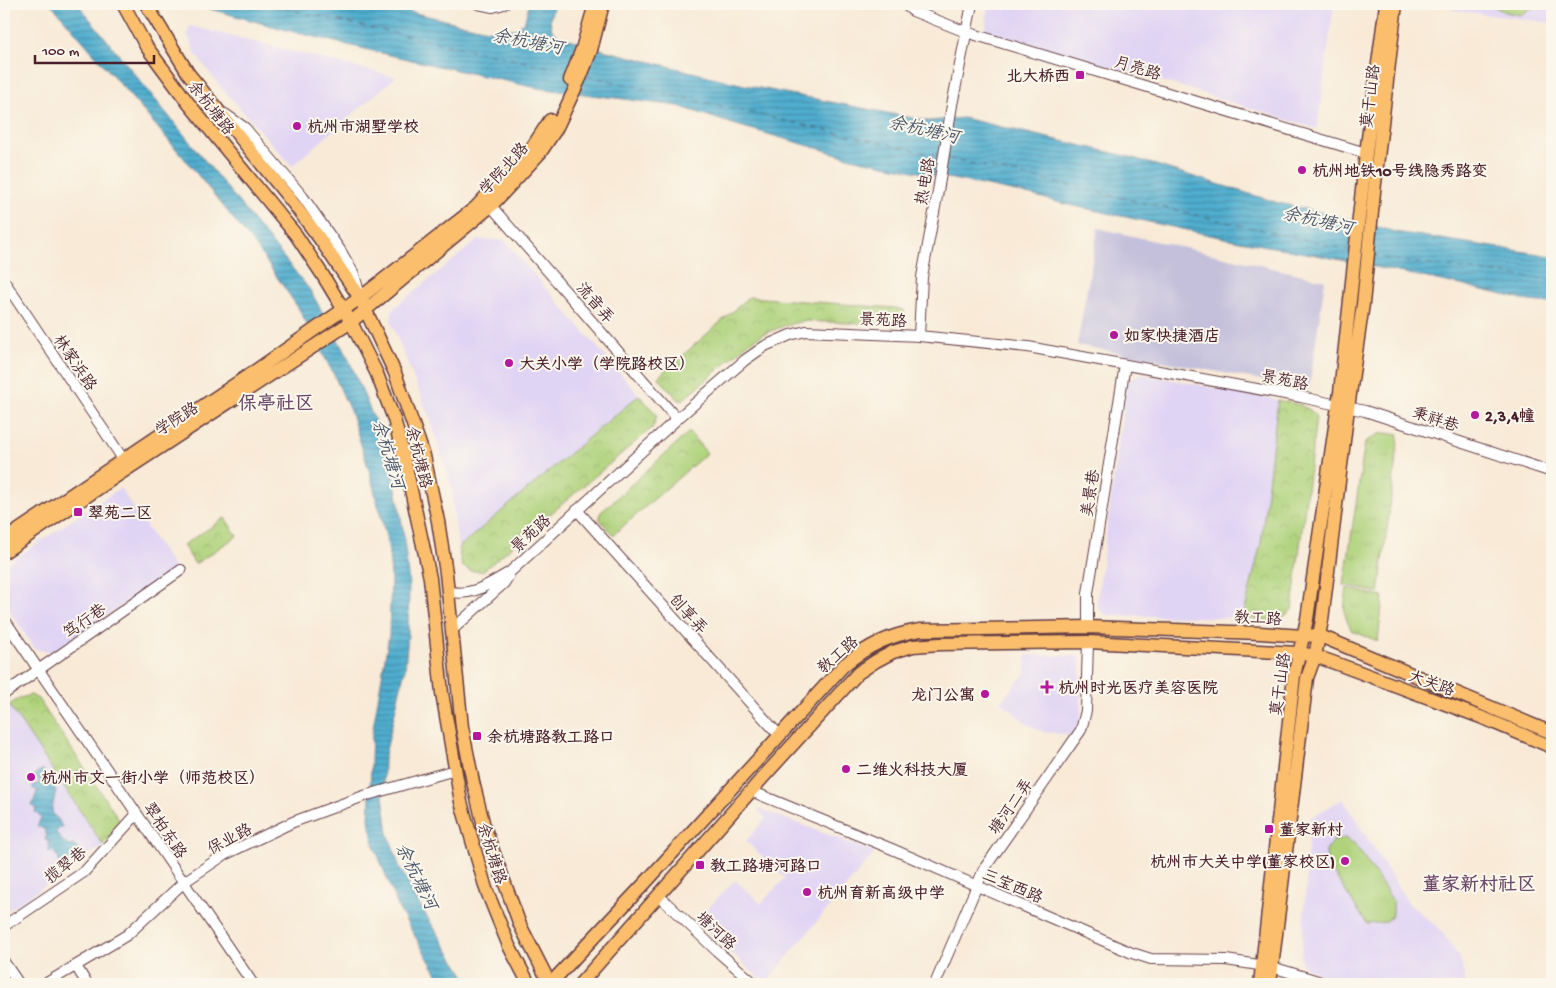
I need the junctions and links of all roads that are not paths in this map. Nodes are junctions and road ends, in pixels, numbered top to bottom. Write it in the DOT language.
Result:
graph roads {
  1 [pos="123,4"];
  2 [pos="146,4"];
  3 [pos="478,4"];
  4 [pos="504,4"];
  5 [pos="904,4"];
  6 [pos="972,4"];
  7 [pos="1386,4"];
  8 [pos="1396,4"];
  9 [pos="598,7"];
  10 [pos="966,32"];
  11 [pos="552,127"];
  12 [pos="1366,153"];
  13 [pos="1368,191"];
  14 [pos="491,206"];
  15 [pos="4,281"];
  16 [pos="360,298"];
  17 [pos="343,310"];
  18 [pos="366,310"];
  19 [pos="351,322"];
  20 [pos="919,336"];
  21 [pos="1125,365"];
  22 [pos="1342,406"];
  23 [pos="677,418"];
  24 [pos="123,459"];
  25 [pos="1552,472"];
  26 [pos="577,510"];
  27 [pos="4,540"];
  28 [pos="4,552"];
  29 [pos="181,570"];
  30 [pos="510,572"];
  31 [pos="448,591"];
  32 [pos="4,619"];
  33 [pos="1088,628"];
  34 [pos="452,630"];
  35 [pos="1318,635"];
  36 [pos="1302,636"];
  37 [pos="1088,642"];
  38 [pos="1299,653"];
  39 [pos="1314,656"];
  40 [pos="39,671"];
  41 [pos="4,694"];
  42 [pos="1552,733"];
  43 [pos="779,735"];
  44 [pos="1552,748"];
  45 [pos="455,770"];
  46 [pos="751,791"];
  47 [pos="137,814"];
  48 [pos="184,882"];
  49 [pos="977,886"];
  50 [pos="659,896"];
  51 [pos="4,926"];
  52 [pos="4,962"];
  53 [pos="76,966"];
  54 [pos="1267,966"];
  55 [pos="19,984"];
  56 [pos="45,984"];
  57 [pos="87,984"];
  58 [pos="253,984"];
  59 [pos="528,984"];
  60 [pos="550,984"];
  61 [pos="580,984"];
  62 [pos="755,984"];
  63 [pos="935,984"];
  64 [pos="1260,984"];
  65 [pos="1270,984"];
  66 [pos="1325,984"];
  1 -- 17 [label="main road, 余杭塘路"];
  2 -- 16 [label="main road, 余杭塘路"];
  3 -- 4 [label="street"];
  5 -- 10 [label="street, 月亮路"];
  6 -- 10 [label="street, 热电路"];
  7 -- 12 [label="main road, 莫干山路"];
  8 -- 13 [label="main road, 莫干山路"];
  9 -- 11 [label="main road, 学院北路"];
  10 -- 12 [label="street, 月亮路"];
  10 -- 20 [label="street, 热电路"];
  11 -- 14 [label="main road, 学院北路"];
  11 -- 16 [label="main road, 学院北路"];
  12 -- 13 [label="main road, 莫干山路"];
  13 -- 22 [label="main road, 莫干山路"];
  14 -- 18 [label="main road, 学院北路"];
  14 -- 23 [label="street, 流音弄"];
  15 -- 24 [label="street, 林家浜路"];
  16 -- 17 [label="main road, 学院路"];
  16 -- 18 [label="main road, 余杭塘路"];
  17 -- 19 [label="main road, 余杭塘路"];
  17 -- 24 [label="main road, 学院路"];
  18 -- 19 [label="main road, 学院路"];
  18 -- 31 [label="main road, 余杭塘路"];
  19 -- 28 [label="main road, 学院路"];
  19 -- 45 [label="main road, 余杭塘路"];
  20 -- 21 [label="street, 景苑路"];
  20 -- 23 [label="street, 景苑路"];
  21 -- 22 [label="street, 景苑路"];
  21 -- 33 [label="street, 美景巷"];
  22 -- 25 [label="street, 秉祥巷"];
  22 -- 35 [label="main road, 莫干山路"];
  22 -- 36 [label="main road, 莫干山路"];
  23 -- 26 [label="street, 景苑路"];
  24 -- 27 [label="main road, 学院路"];
  26 -- 30 [label="street, 景苑路"];
  26 -- 43 [label="street, 创享弄"];
  29 -- 40 [label="street, 笃行巷"];
  30 -- 31 [label="street, 景苑路"];
  30 -- 34 [label="street, 景苑路"];
  31 -- 34 [label="main road, 余杭塘路"];
  32 -- 40 [label="street, 翠柏东路"];
  33 -- 36 [label="main road, 教工路"];
  33 -- 43 [label="main road, 教工路"];
  34 -- 60 [label="main road, 余杭塘路"];
  35 -- 36 [label="main road, 大关路"];
  35 -- 39 [label="main road, 莫干山路"];
  35 -- 42 [label="main road, 大关路"];
  36 -- 38 [label="main road, 莫干山路"];
  37 -- 38 [label="main road, 教工路"];
  37 -- 46 [label="main road, 教工路"];
  37 -- 49 [label="street, 塘河二弄"];
  38 -- 39 [label="main road, 大关路"];
  38 -- 54 [label="main road, 莫干山路"];
  39 -- 44 [label="main road, 大关路"];
  39 -- 54 [label="main road, 莫干山路"];
  40 -- 41 [label="street, 笃行巷"];
  40 -- 47 [label="street, 翠柏东路"];
  43 -- 60 [label="main road, 教工路"];
  45 -- 48 [label="street, 保业路"];
  45 -- 59 [label="main road, 余杭塘路"];
  46 -- 49 [label="street, 三宝西路"];
  46 -- 50 [label="main road, 教工路"];
  47 -- 48 [label="street, 翠柏东路"];
  47 -- 51 [label="street, 揽翠巷"];
  48 -- 53 [label="street, 保业路"];
  48 -- 58 [label="street, 翠柏东路"];
  49 -- 54 [label="street, 三宝西路"];
  49 -- 63 [label="street, 塘河二弄"];
  50 -- 61 [label="main road, 教工路"];
  50 -- 62 [label="street, 塘河路"];
  52 -- 55 [label="street"];
  53 -- 56 [label="street, 保业路"];
  53 -- 57 [label="street"];
  54 -- 64 [label="main road, 莫干山路"];
  54 -- 65 [label="main road, 莫干山路"];
  54 -- 66 [label="street, 三宝西路"];
}
